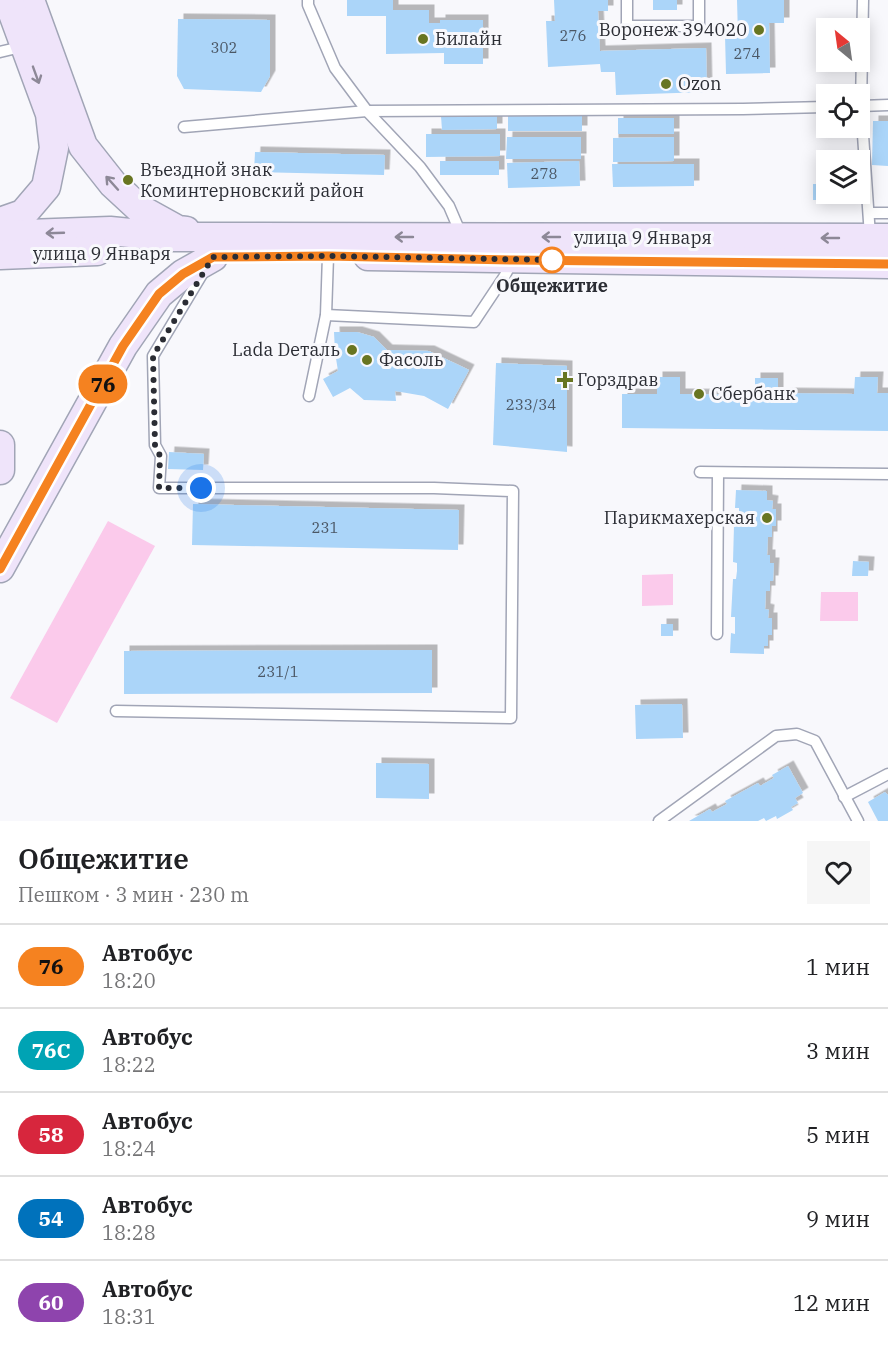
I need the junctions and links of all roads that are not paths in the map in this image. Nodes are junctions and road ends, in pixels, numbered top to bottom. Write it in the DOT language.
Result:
graph roads {
  1 [pos="8,0"];
  2 [pos="30,0"];
  3 [pos="627,0"];
  4 [pos="699,0"];
  5 [pos="863,0"];
  6 [pos="304,2"];
  7 [pos="12,49"];
  8 [pos="861,84"];
  9 [pos="888,105"];
  10 [pos="870,106"];
  11 [pos="816,107"];
  12 [pos="367,111"];
  13 [pos="184,126"];
  14 [pos="864,138"];
  15 [pos="888,213"];
  16 [pos="0,222"];
  17 [pos="876,230"];
  18 [pos="0,235"];
  19 [pos="462,237"];
  20 [pos="215,247"];
  21 [pos="0,255"];
  22 [pos="328,256"];
  23 [pos="513,260"];
  24 [pos="888,264"];
  25 [pos="326,315"];
  26 [pos="309,396"];
  27 [pos="0,446"];
  28 [pos="0,470"];
  29 [pos="700,472"];
  30 [pos="718,473"];
  31 [pos="888,474"];
  32 [pos="0,568"];
  33 [pos="717,634"];
  34 [pos="116,711"];
  35 [pos="888,774"];
  36 [pos="844,797"];
  37 [pos="659,821"];
  38 [pos="858,821"];
  1 -- 7 [label="main road"];
  20 -- 2 [label="main road, one-way"];
  3 -- 4 [label="lane"];
  5 -- 8 [label="lane"];
  6 -- 12 [label="lane"];
  7 -- 16 [label="main road, one-way"];
  9 -- 10 [label="lane"];
  11 -- 12 [label="lane"];
  12 -- 13 [label="lane"];
  12 -- 19 [label="lane"];
  14 -- 17 [label="lane"];
  15 -- 17 [label="lane"];
  17 -- 19 [label="main road, улица 9 Января, one-way"];
  20 -- 18 [label="main road, улица 9 Января, one-way"];
  19 -- 20 [label="main road, улица 9 Января, one-way"];
  20 -- 21 [label="main road, улица 9 Января"];
  20 -- 22 [label="main road, улица 9 Января"];
  20 -- 32 [label="main road"];
  20 -- 34 [label="lane"];
  22 -- 23 [label="main road, улица 9 Января"];
  22 -- 25 [label="lane"];
  23 -- 24 [label="main road, улица 9 Января"];
  23 -- 25 [label="lane"];
  25 -- 26 [label="lane"];
  27 -- 28 [label="main road"];
  29 -- 30 [label="lane"];
  30 -- 31 [label="lane"];
  30 -- 33 [label="lane"];
  35 -- 36 [label="lane"];
  36 -- 37 [label="lane"];
  36 -- 38 [label="lane"];
}
